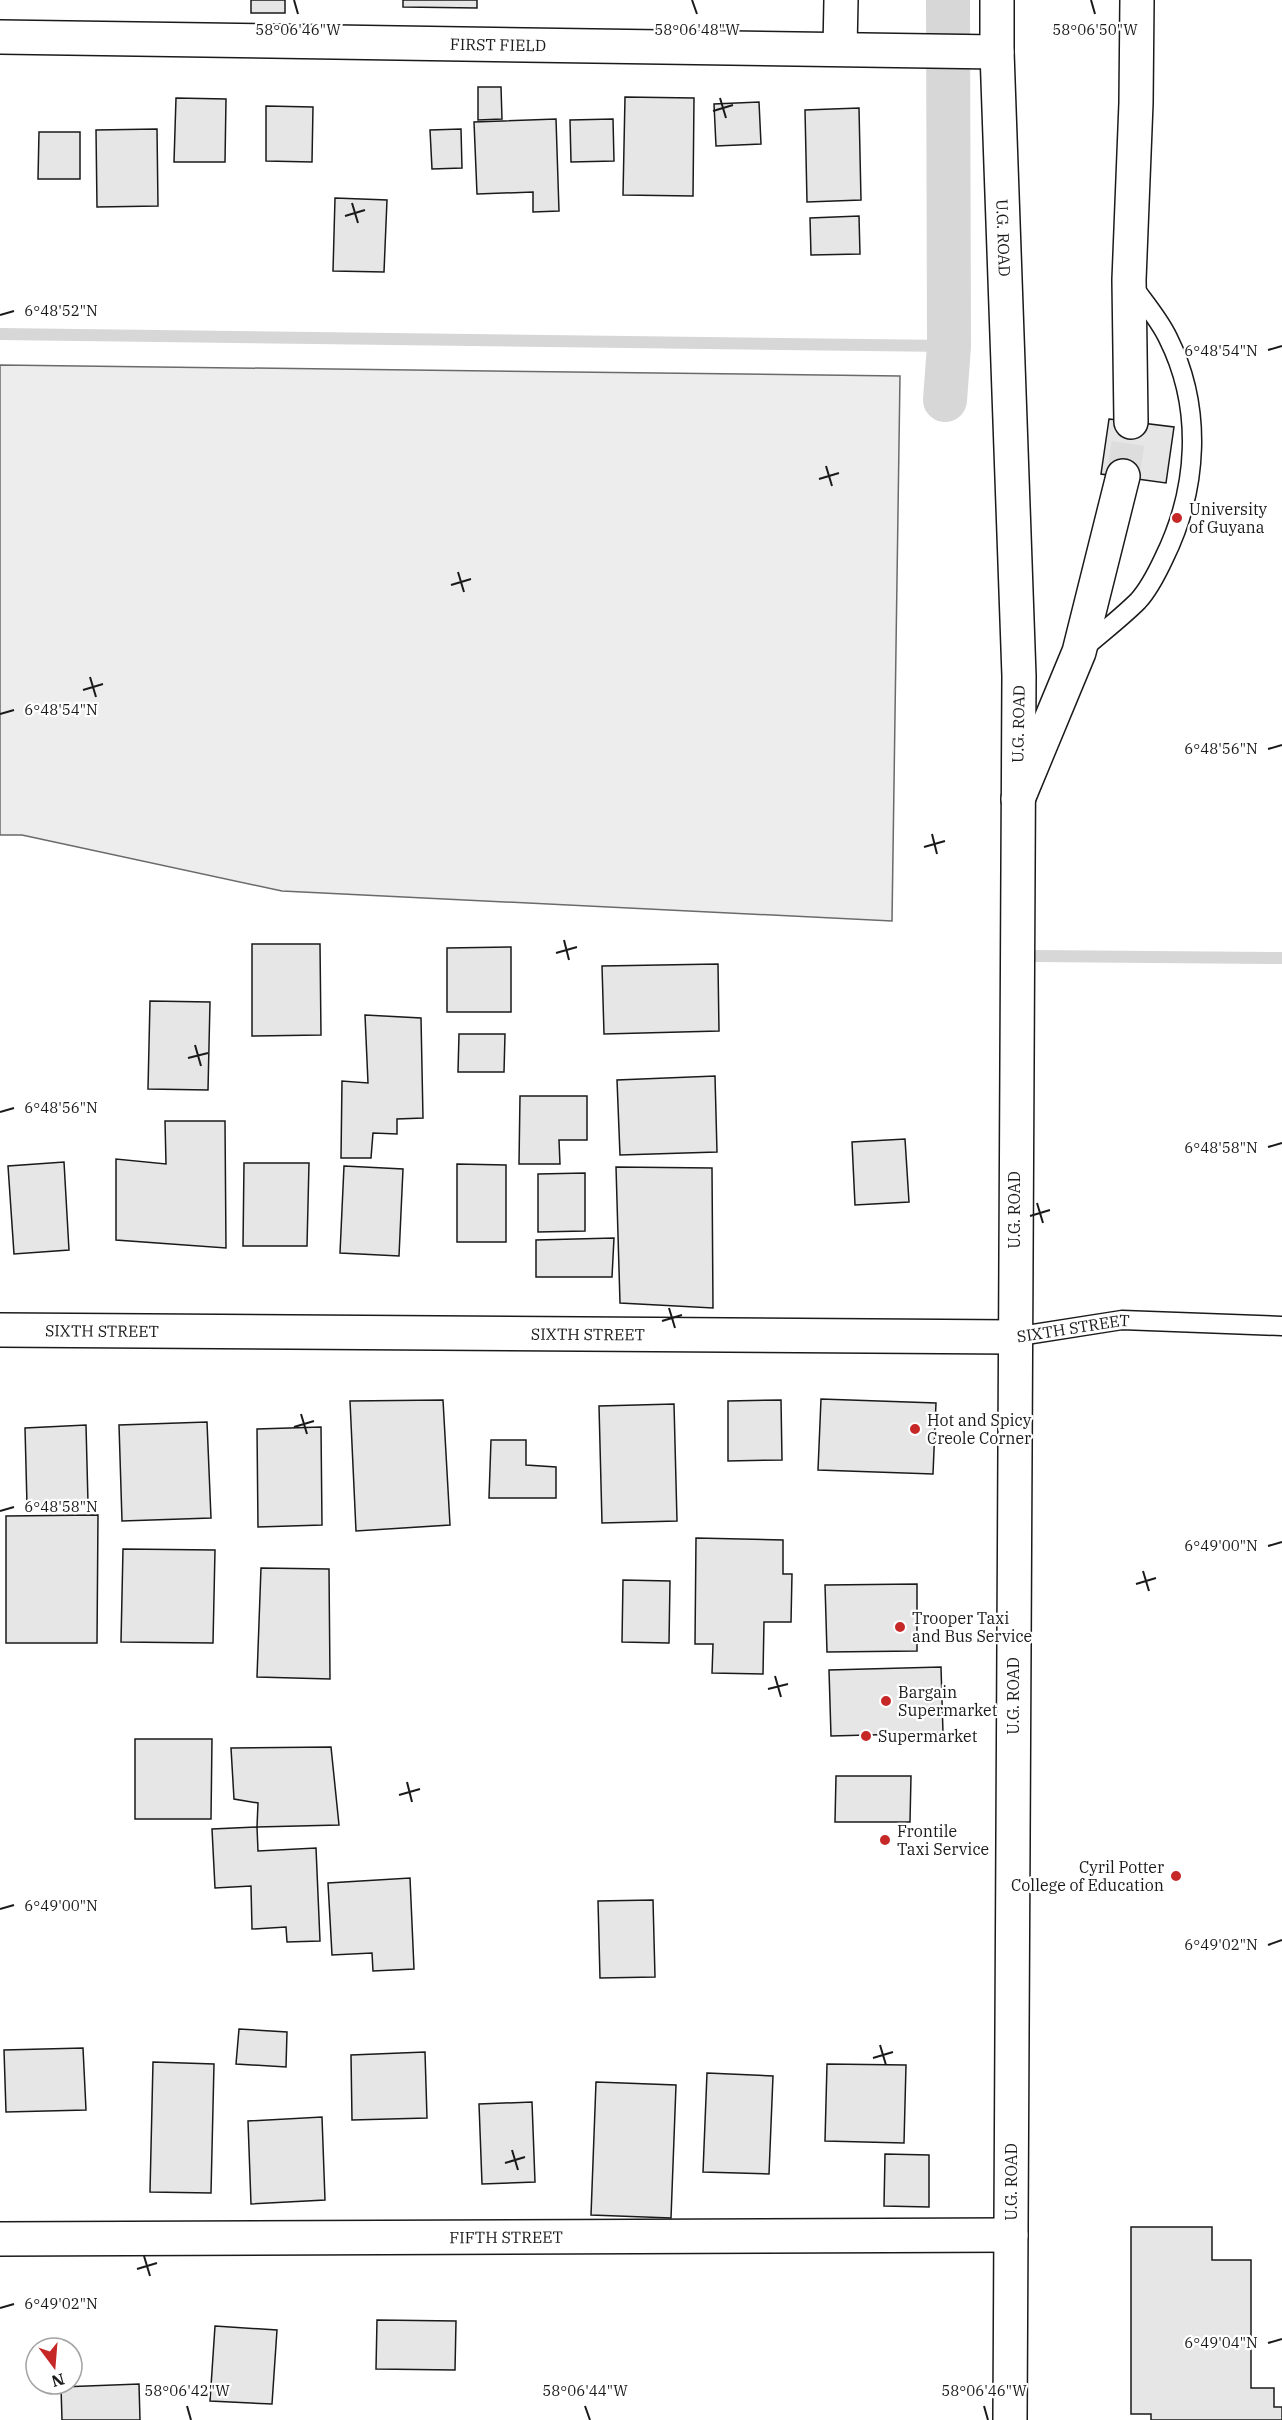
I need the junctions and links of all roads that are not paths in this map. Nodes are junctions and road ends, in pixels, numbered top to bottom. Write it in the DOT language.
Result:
graph roads {
  1 [pos="841,0"];
  2 [pos="997,0"];
  3 [pos="1137,0"];
  4 [pos="0,37"];
  5 [pos="840,50"];
  6 [pos="997,52"];
  7 [pos="1129,280"];
  8 [pos="1131,422"];
  9 [pos="1124,476"];
  10 [pos="1079,652"];
  11 [pos="1016,803"];
  12 [pos="1282,1326"];
  13 [pos="0,1330"];
  14 [pos="1014,1337"];
  15 [pos="1011,2235"];
  16 [pos="0,2239"];
  17 [pos="1010,2420"];
  1 -- 5 [label="street"];
  2 -- 6 [label="street, U.G. ROAD"];
  3 -- 7 [label="street"];
  4 -- 5 [label="street, FIRST FIELD"];
  5 -- 6 [label="street, FIRST FIELD"];
  6 -- 11 [label="street, U.G. ROAD"];
  7 -- 8 [label="street"];
  7 -- 10 [label="lane"];
  9 -- 10 [label="street"];
  10 -- 11 [label="street"];
  11 -- 14 [label="street, U.G. ROAD"];
  12 -- 14 [label="lane, SIXTH STREET"];
  13 -- 14 [label="street, SIXTH STREET"];
  14 -- 15 [label="street, U.G. ROAD"];
  15 -- 16 [label="street, FIFTH STREET"];
  15 -- 17 [label="street, U.G. ROAD"];
}
